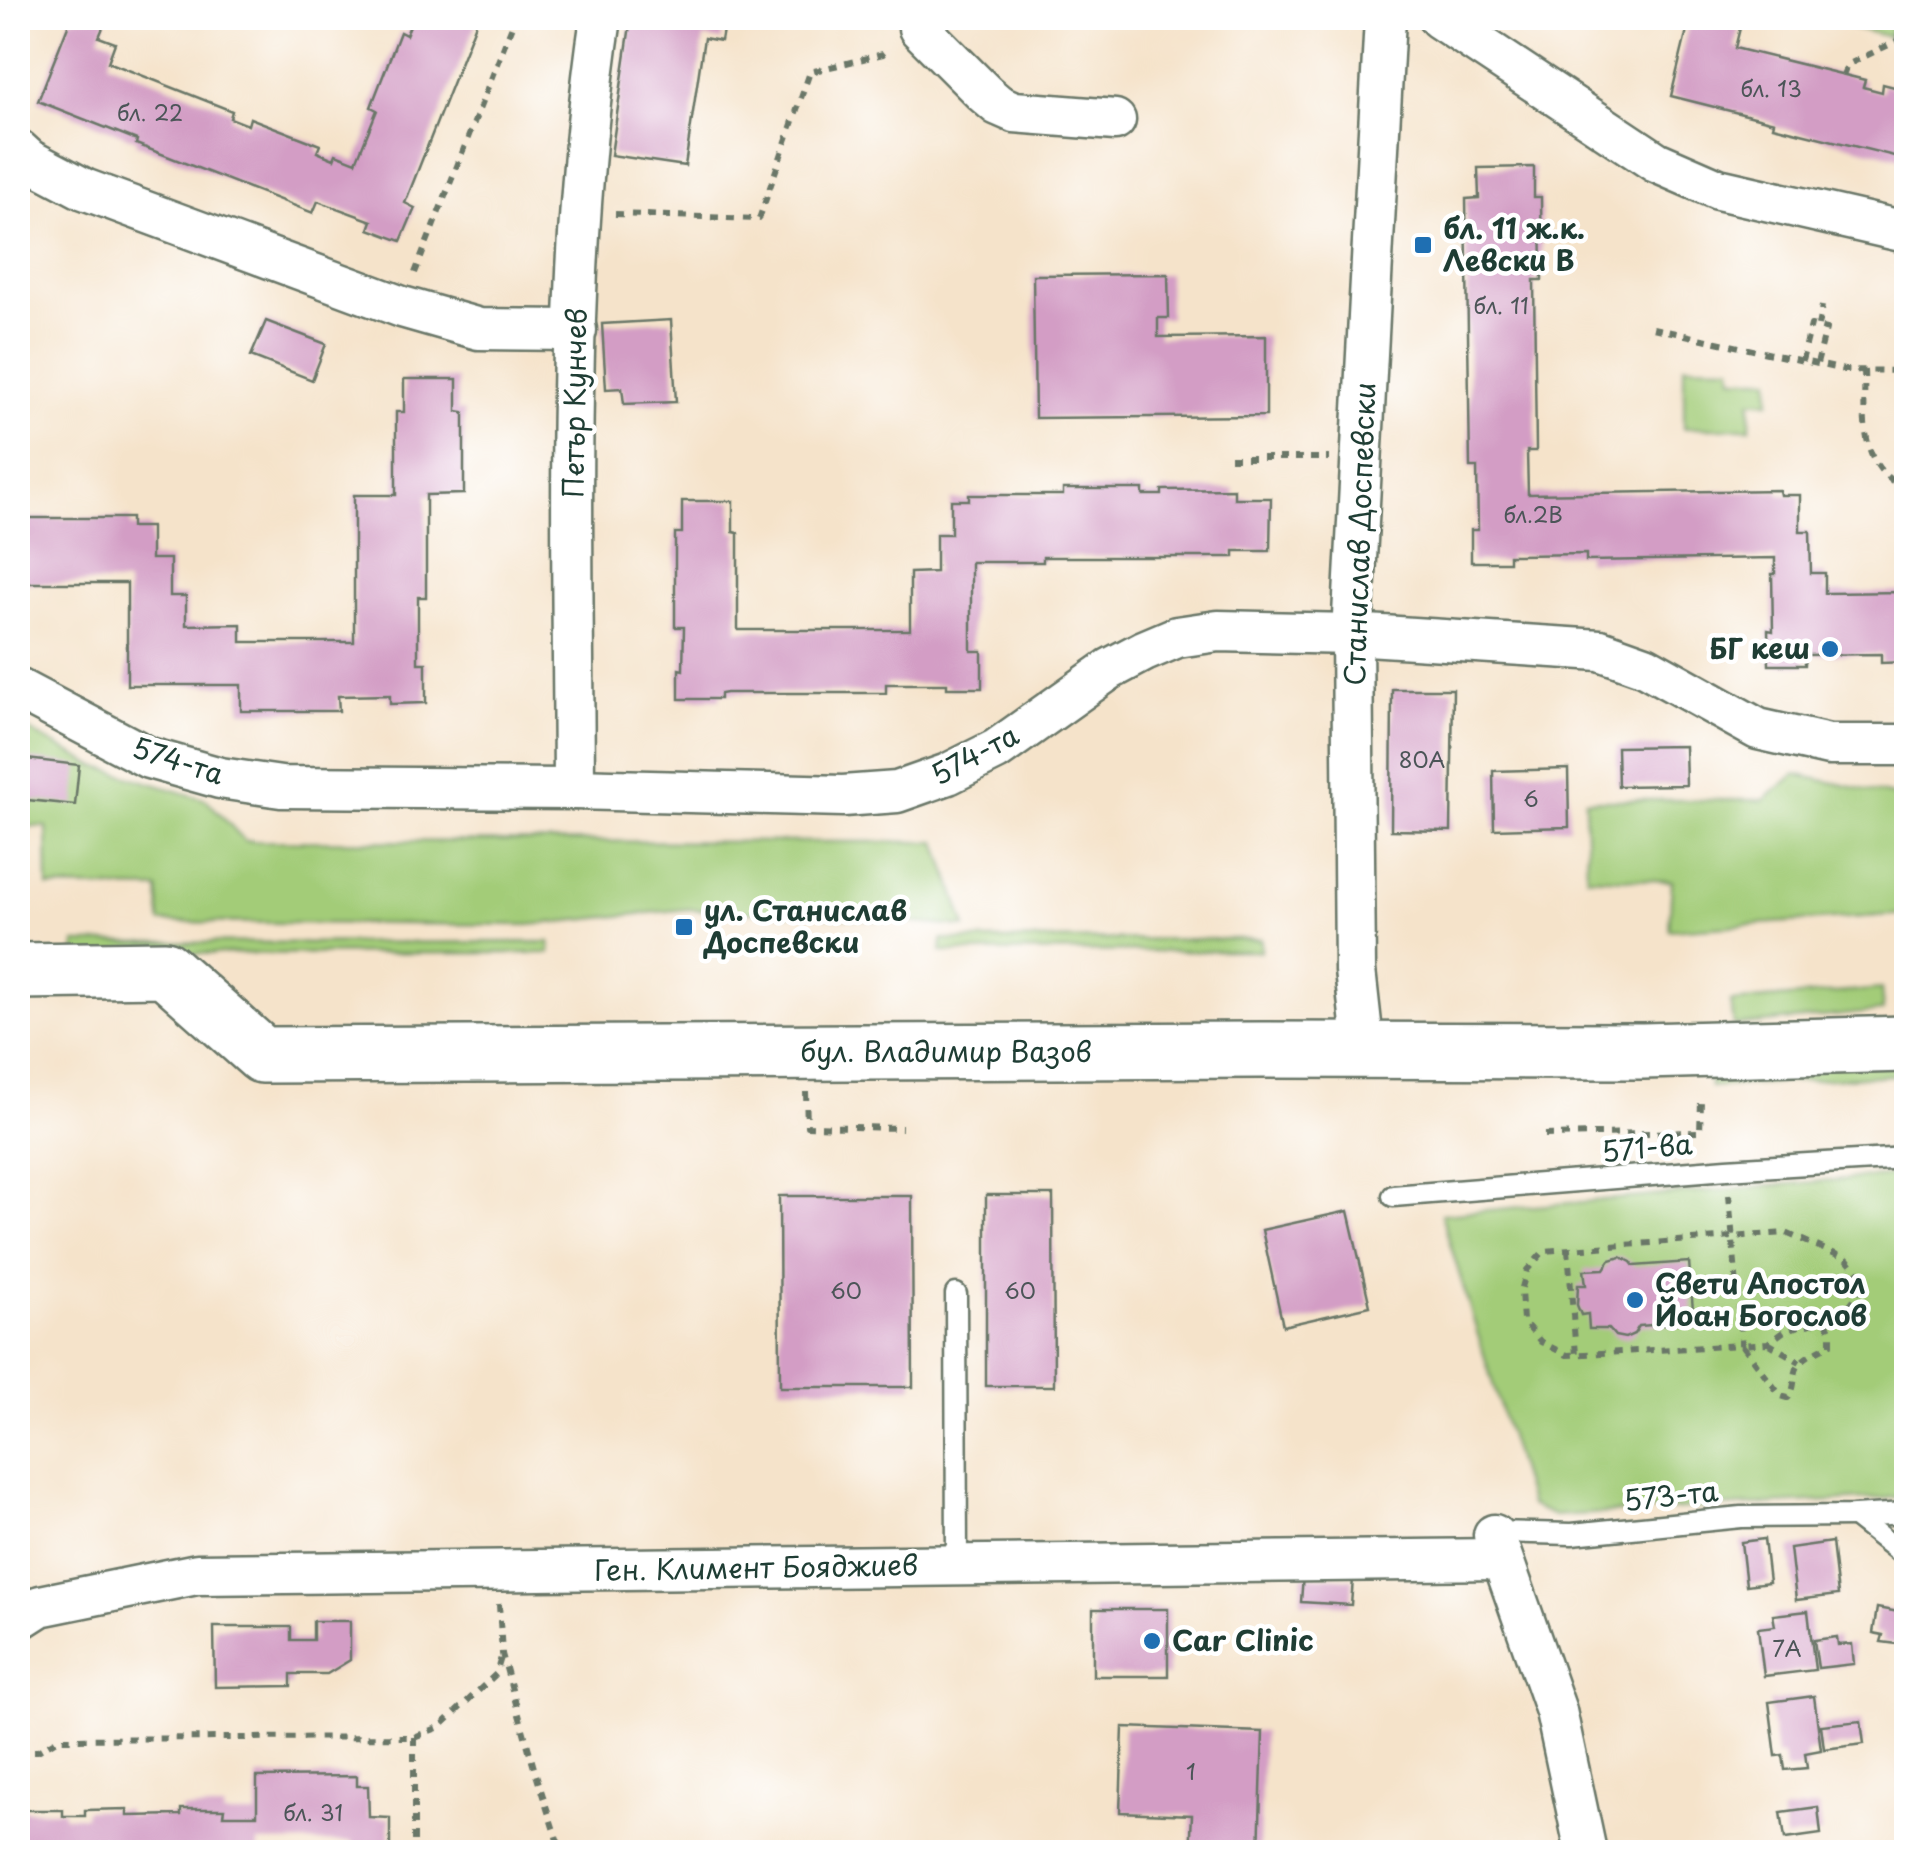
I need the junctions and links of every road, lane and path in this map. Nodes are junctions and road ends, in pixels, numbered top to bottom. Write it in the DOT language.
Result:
graph roads {
  1 [pos="515,18"];
  2 [pos="601,18"];
  3 [pos="1385,18"];
  4 [pos="1439,18"];
  5 [pos="1904,18"];
  6 [pos="919,21"];
  7 [pos="1897,41"];
  8 [pos="1906,52"];
  9 [pos="1843,75"];
  10 [pos="1115,120"];
  11 [pos="18,150"];
  12 [pos="581,213"];
  13 [pos="1906,232"];
  14 [pos="1822,306"];
  15 [pos="402,307"];
  16 [pos="1818,326"];
  17 [pos="1653,328"];
  18 [pos="576,330"];
  19 [pos="1802,361"];
  20 [pos="1817,364"];
  21 [pos="1864,370"];
  22 [pos="1906,371"];
  23 [pos="1230,458"];
  24 [pos="1362,458"];
  25 [pos="1905,487"];
  26 [pos="1899,502"];
  27 [pos="1352,634"];
  28 [pos="18,689"];
  29 [pos="1906,745"];
  30 [pos="574,789"];
  31 [pos="18,971"];
  32 [pos="1906,1044"];
  33 [pos="1364,1051"];
  34 [pos="806,1089"];
  35 [pos="1702,1100"];
  36 [pos="902,1128"];
  37 [pos="1545,1135"];
  38 [pos="1906,1158"];
  39 [pos="1727,1169"];
  40 [pos="1393,1196"];
  41 [pos="1733,1236"];
  42 [pos="1568,1249"];
  43 [pos="956,1294"];
  44 [pos="1826,1321"];
  45 [pos="1768,1344"];
  46 [pos="1742,1345"];
  47 [pos="1576,1355"];
  48 [pos="1800,1362"];
  49 [pos="1906,1513"];
  50 [pos="1854,1516"];
  51 [pos="1497,1546"];
  52 [pos="1906,1557"];
  53 [pos="957,1566"];
  54 [pos="497,1571"];
  55 [pos="18,1620"];
  56 [pos="502,1654"];
  57 [pos="414,1737"];
  58 [pos="18,1751"];
  59 [pos="1906,1851"];
  60 [pos="414,1852"];
  61 [pos="566,1852"];
  62 [pos="1586,1852"];
  63 [pos="1891,1852"];
  1 -- 15 [label="path"];
  2 -- 12 [label="street, Петър Кунчев"];
  3 -- 24 [label="street, Станислав Доспевски"];
  4 -- 13 [label="street"];
  5 -- 7 [label="path"];
  6 -- 10 [label="street"];
  6 -- 12 [label="path"];
  7 -- 8 [label="path"];
  7 -- 9 [label="path"];
  11 -- 15 [label="street"];
  12 -- 18 [label="street, Петър Кунчев"];
  14 -- 16 [label="path"];
  15 -- 18 [label="street"];
  16 -- 19 [label="path"];
  16 -- 20 [label="path"];
  17 -- 19 [label="path"];
  18 -- 30 [label="street, Петър Кунчев"];
  19 -- 20 [label="path"];
  20 -- 21 [label="path"];
  21 -- 22 [label="path"];
  21 -- 25 [label="path"];
  23 -- 24 [label="path"];
  24 -- 27 [label="street, Станислав Доспевски"];
  25 -- 26 [label="path"];
  27 -- 29 [label="street, 574-та"];
  27 -- 30 [label="street, 574-та"];
  27 -- 33 [label="street, Станислав Доспевски"];
  28 -- 30 [label="street, 574-та"];
  31 -- 33 [label="main road, бул. Владимир Вазов"];
  32 -- 33 [label="main road, бул. Владимир Вазов"];
  34 -- 36 [label="path"];
  35 -- 37 [label="path"];
  38 -- 39 [label="lane, 571-ва"];
  39 -- 40 [label="lane, 571-ва"];
  39 -- 41 [label="path"];
  41 -- 42 [label="path"];
  41 -- 44 [label="path"];
  41 -- 46 [label="path"];
  42 -- 47 [label="path"];
  42 -- 47 [label="path"];
  43 -- 53 [label="lane"];
  44 -- 45 [label="path"];
  44 -- 48 [label="path"];
  45 -- 46 [label="path"];
  45 -- 48 [label="path"];
  46 -- 47 [label="path"];
  46 -- 48 [label="path"];
  49 -- 50 [label="lane, 573-та"];
  50 -- 51 [label="lane, 573-та"];
  50 -- 52 [label="lane"];
  51 -- 53 [label="street, Ген. Климент Бояджиев"];
  51 -- 62 [label="street"];
  53 -- 54 [label="street, Ген. Климент Бояджиев"];
  54 -- 55 [label="street, Ген. Климент Бояджиев"];
  54 -- 56 [label="path"];
  56 -- 57 [label="path"];
  56 -- 61 [label="path"];
  57 -- 58 [label="path"];
  57 -- 60 [label="path"];
  59 -- 63 [label="lane"];
}
